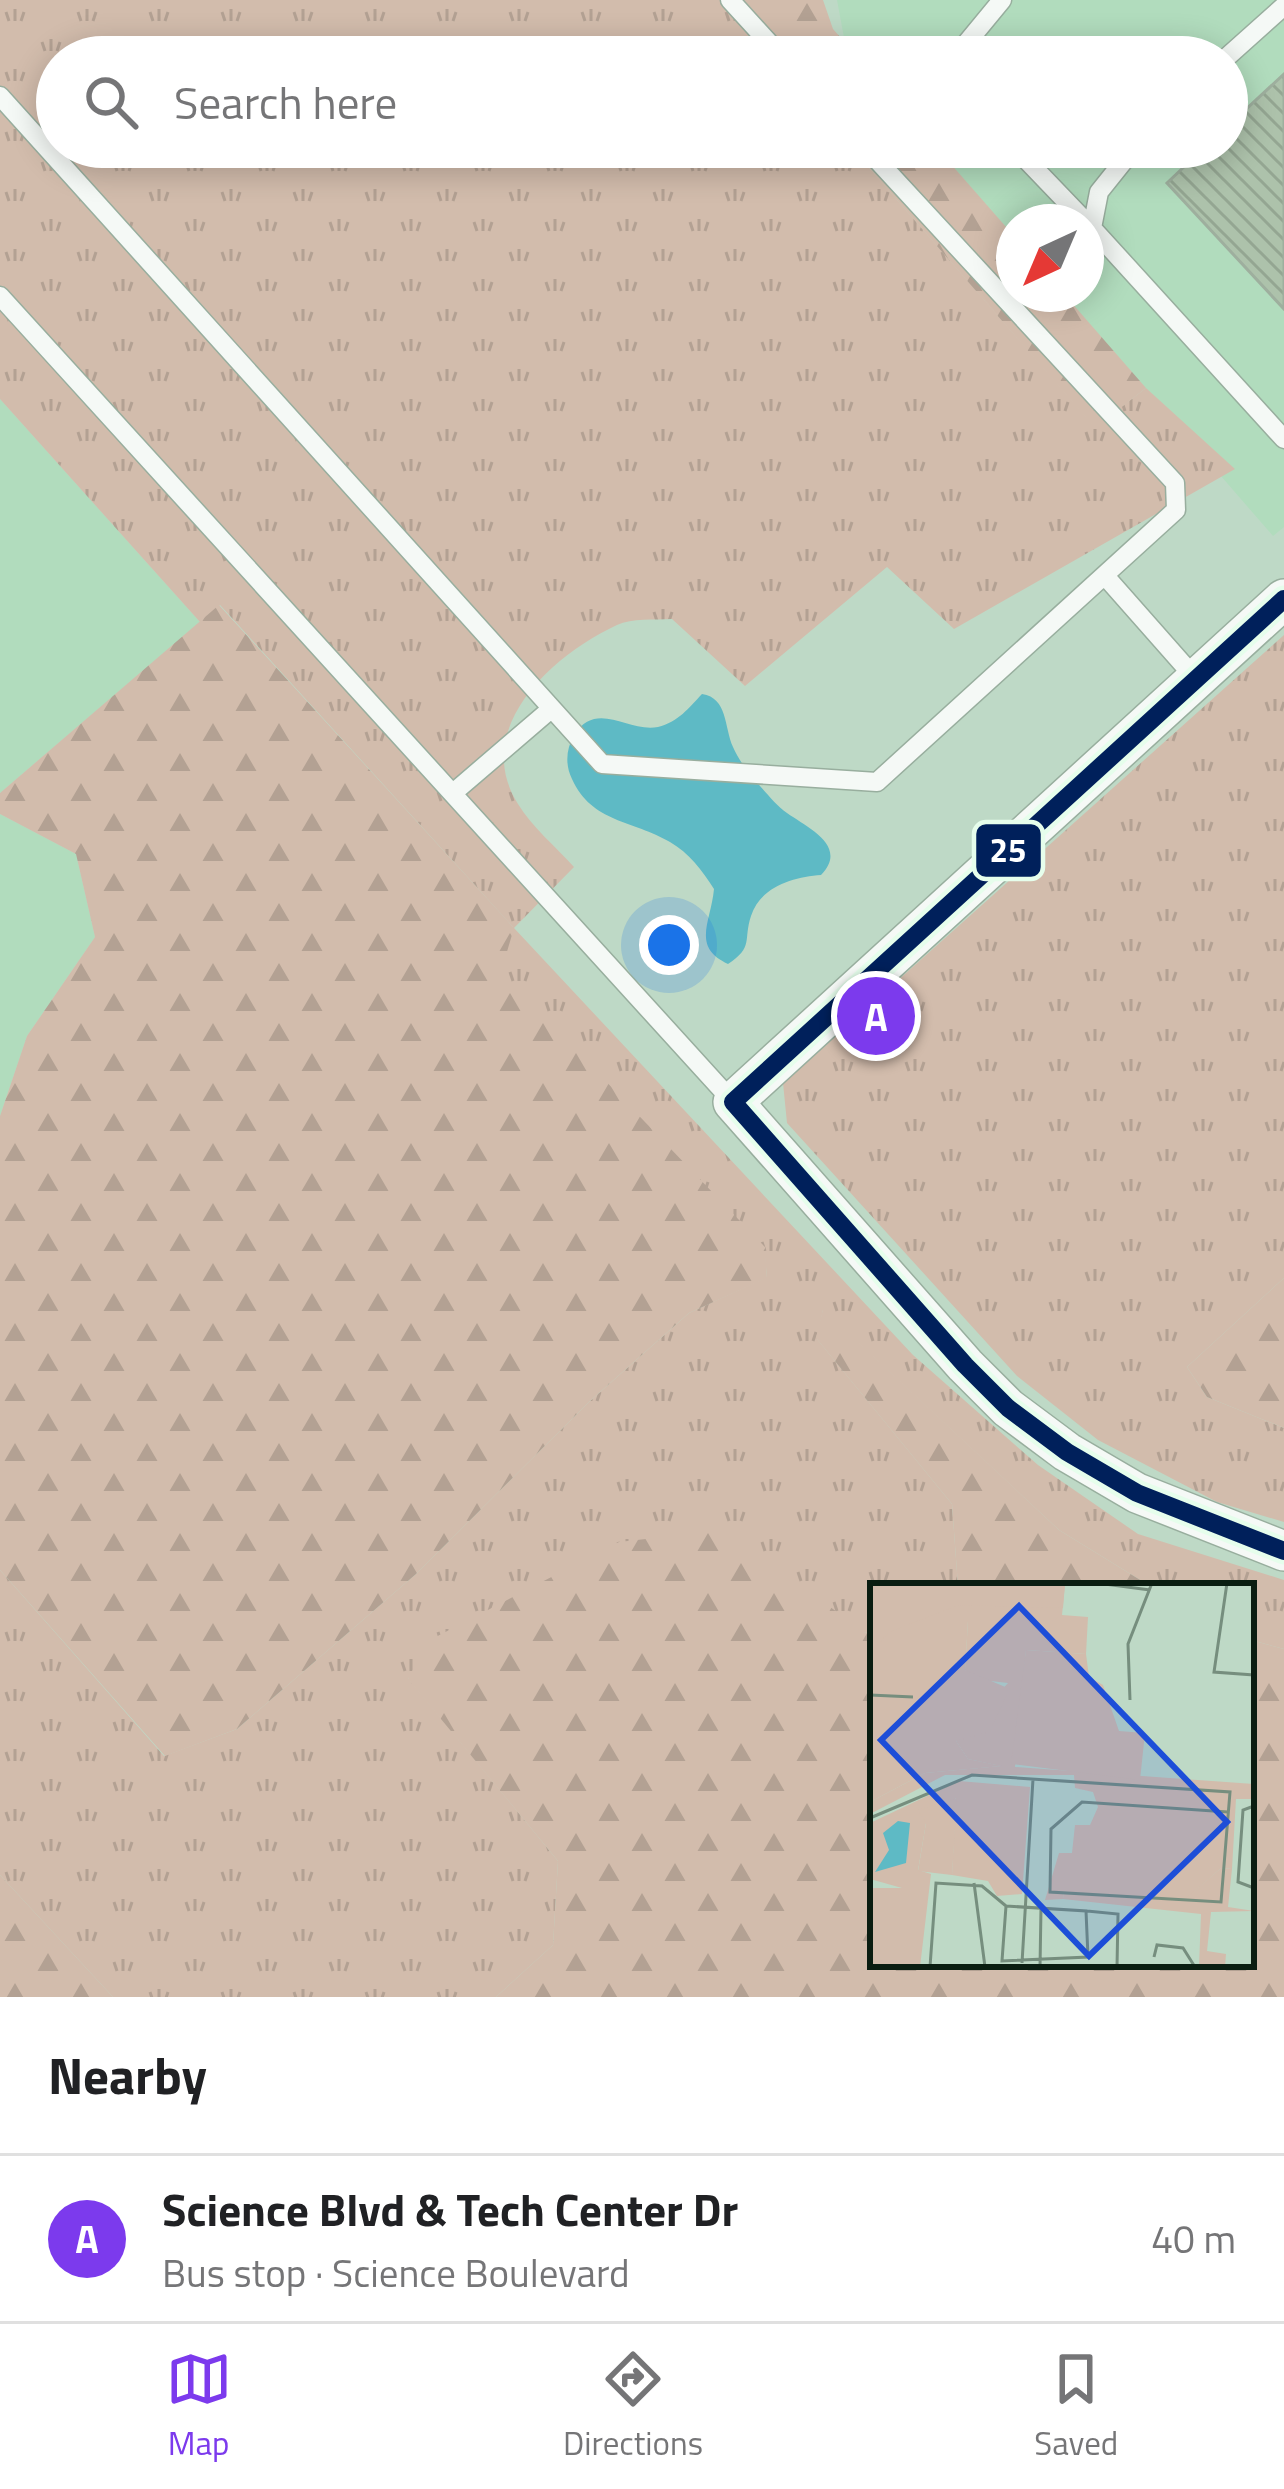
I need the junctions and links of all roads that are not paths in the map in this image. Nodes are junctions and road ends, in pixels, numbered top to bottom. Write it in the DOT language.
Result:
graph roads {
  1 [pos="730,0"];
  2 [pos="1002,0"];
  3 [pos="1284,6"];
  4 [pos="763,36"];
  5 [pos="972,36"];
  6 [pos="1248,38"];
  7 [pos="0,96"];
  8 [pos="36,136"];
  9 [pos="65,168"];
  10 [pos="884,168"];
  11 [pos="1034,168"];
  12 [pos="1118,168"];
  13 [pos="1069,204"];
  14 [pos="1095,204"];
  15 [pos="1104,242"];
  16 [pos="0,296"];
  17 [pos="1284,439"];
  18 [pos="1106,577"];
  19 [pos="1284,599"];
  20 [pos="1196,679"];
  21 [pos="551,709"];
  22 [pos="453,793"];
  23 [pos="733,1102"];
  24 [pos="1284,1551"];
  1 -- 4 [label="lane"];
  2 -- 5 [label="lane"];
  3 -- 6 [label="lane"];
  7 -- 8 [label="lane"];
  9 -- 21 [label="lane"];
  10 -- 18 [label="lane"];
  11 -- 13 [label="lane"];
  12 -- 14 [label="lane"];
  15 -- 17 [label="lane"];
  16 -- 22 [label="lane"];
  18 -- 20 [label="lane"];
  18 -- 21 [label="lane"];
  19 -- 20 [label="street"];
  20 -- 23 [label="street"];
  21 -- 22 [label="lane"];
  22 -- 23 [label="lane"];
  23 -- 24 [label="street"];
}
